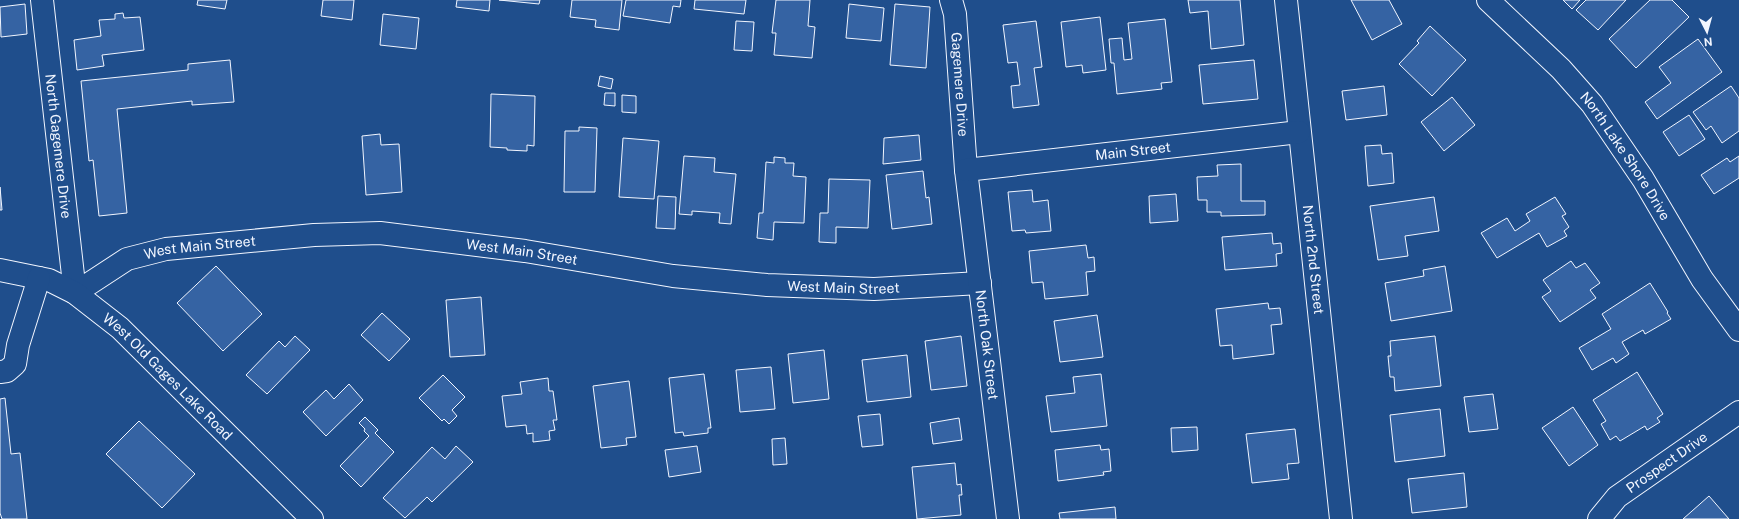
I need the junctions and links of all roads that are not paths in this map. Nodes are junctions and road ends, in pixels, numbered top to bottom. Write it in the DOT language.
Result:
graph roads {
  1 [pos="42,0"];
  2 [pos="951,0"];
  3 [pos="1286,0"];
  4 [pos="1488,0"];
  5 [pos="1299,132"];
  6 [pos="966,170"];
  7 [pos="0,270"];
  8 [pos="39,278"];
  9 [pos="980,283"];
  10 [pos="75,293"];
  11 [pos="1739,330"];
  12 [pos="0,372"];
  13 [pos="1739,412"];
  14 [pos="312,519"];
  15 [pos="1008,519"];
  16 [pos="1341,519"];
  17 [pos="1599,519"];
  1 -- 10 [label="street, North Gagemere Drive"];
  2 -- 6 [label="street, Gagemere Drive"];
  3 -- 5 [label="street, North 2nd Street"];
  4 -- 11 [label="street, North Lake Shore Drive"];
  5 -- 6 [label="street, Main Street"];
  5 -- 16 [label="street, North 2nd Street"];
  6 -- 9 [label="street, North Oak Street"];
  7 -- 8 [label="street, West Old Gages Lake Road"];
  8 -- 10 [label="street, West Old Gages Lake Road"];
  8 -- 12 [label="street"];
  9 -- 10 [label="street, West Main Street"];
  9 -- 15 [label="street, North Oak Street"];
  10 -- 14 [label="street, West Old Gages Lake Road"];
  13 -- 17 [label="street, Prospect Drive"];
}
